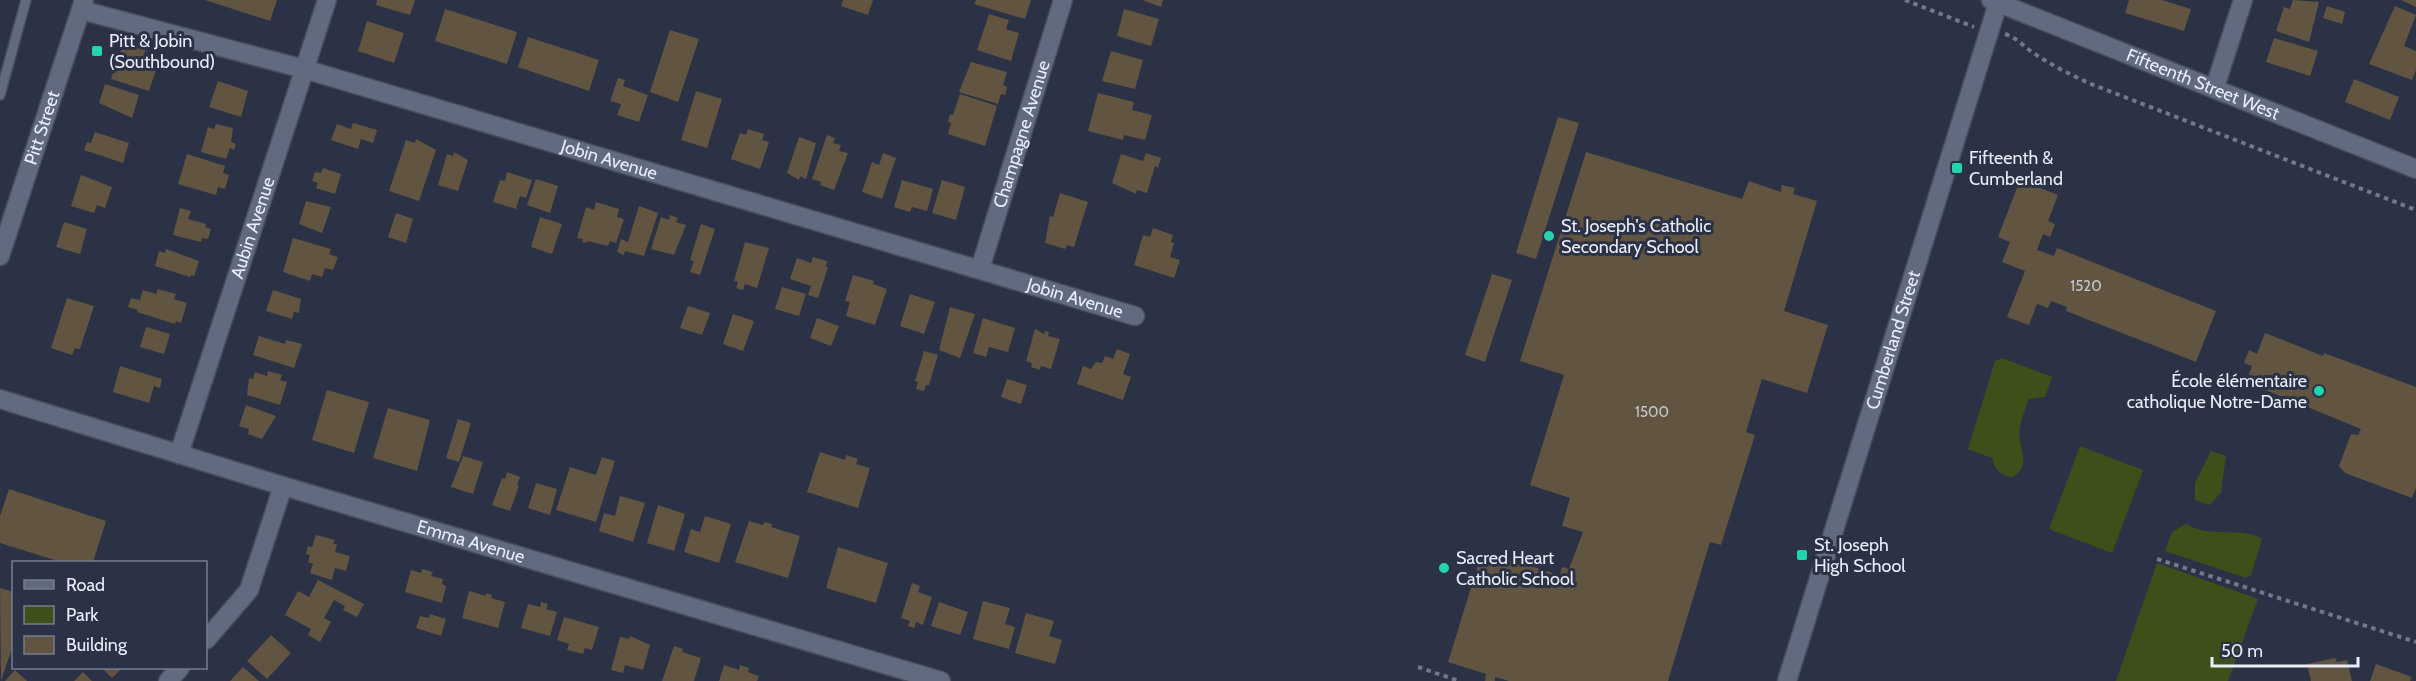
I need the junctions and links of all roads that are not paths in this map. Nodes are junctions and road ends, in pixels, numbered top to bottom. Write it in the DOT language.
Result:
graph roads {
  1 [pos="26,0"];
  2 [pos="327,0"];
  3 [pos="1063,0"];
  4 [pos="2243,0"];
  5 [pos="1996,1"];
  6 [pos="83,5"];
  7 [pos="304,69"];
  8 [pos="2215,87"];
  9 [pos="0,95"];
  10 [pos="2416,169"];
  11 [pos="0,256"];
  12 [pos="980,269"];
  13 [pos="1135,315"];
  14 [pos="0,399"];
  15 [pos="179,454"];
  16 [pos="283,486"];
  17 [pos="207,639"];
  18 [pos="179,669"];
  19 [pos="168,681"];
  20 [pos="941,681"];
  21 [pos="1787,681"];
  1 -- 9 [label="lane"];
  2 -- 7 [label="street, Aubin Avenue"];
  3 -- 12 [label="street, Champagne Avenue"];
  4 -- 8 [label="street"];
  5 -- 8 [label="street, Fifteenth Street West"];
  5 -- 21 [label="street, Cumberland Street"];
  6 -- 7 [label="street, Jobin Avenue"];
  6 -- 11 [label="street, Pitt Street"];
  7 -- 12 [label="street, Jobin Avenue"];
  7 -- 15 [label="street, Aubin Avenue"];
  8 -- 10 [label="street, Fifteenth Street West"];
  12 -- 13 [label="street, Jobin Avenue"];
  14 -- 15 [label="street, Emma Avenue"];
  15 -- 16 [label="street, Emma Avenue"];
  16 -- 17 [label="street"];
  16 -- 20 [label="street, Emma Avenue"];
  18 -- 19 [label="street"];
}
